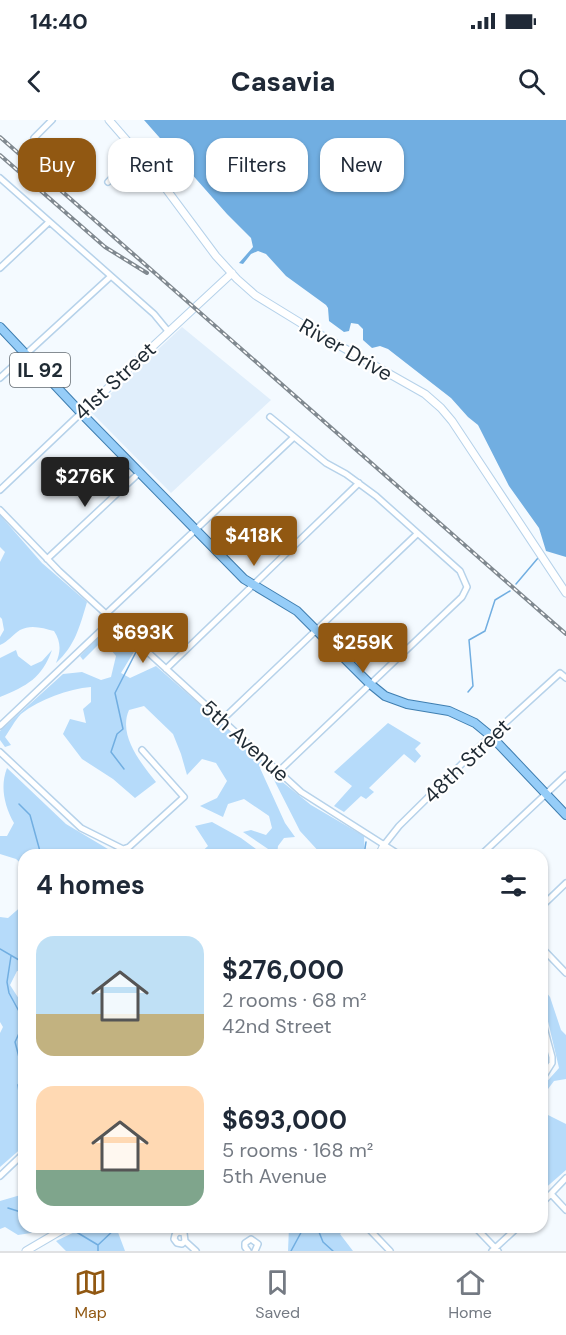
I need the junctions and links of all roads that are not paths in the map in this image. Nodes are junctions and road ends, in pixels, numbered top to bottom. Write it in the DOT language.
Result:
graph roads {
  1 [pos="52,120"];
  2 [pos="109,120"];
  3 [pos="34,138"];
  4 [pos="125,138"];
  5 [pos="0,178"];
  6 [pos="165,192"];
  7 [pos="49,222"];
  8 [pos="0,268"];
  9 [pos="232,273"];
  10 [pos="110,277"];
  11 [pos="0,327"];
  12 [pos="168,332"];
  13 [pos="26,354"];
  14 [pos="0,378"];
  15 [pos="81,413"];
  16 [pos="270,417"];
  17 [pos="294,437"];
  18 [pos="140,473"];
  19 [pos="359,483"];
  20 [pos="0,490"];
  21 [pos="0,510"];
  22 [pos="195,530"];
  23 [pos="417,534"];
  24 [pos="47,559"];
  25 [pos="253,585"];
  26 [pos="566,593"];
  27 [pos="106,614"];
  28 [pos="112,620"];
  29 [pos="317,629"];
  30 [pos="166,669"];
  31 [pos="566,678"];
  32 [pos="369,684"];
  33 [pos="222,720"];
  34 [pos="0,726"];
  35 [pos="492,737"];
  36 [pos="142,750"];
  37 [pos="0,752"];
  38 [pos="279,771"];
  39 [pos="566,775"];
  40 [pos="546,794"];
  41 [pos="566,815"];
  42 [pos="384,845"];
  43 [pos="382,849"];
  44 [pos="390,849"];
  45 [pos="487,849"];
  46 [pos="566,883"];
  47 [pos="548,900"];
  48 [pos="548,955"];
  49 [pos="566,973"];
  50 [pos="548,1040"];
  51 [pos="548,1070"];
  52 [pos="18,1159"];
  53 [pos="0,1176"];
  54 [pos="566,1178"];
  55 [pos="551,1194"];
  56 [pos="548,1197"];
  57 [pos="566,1210"];
  58 [pos="57,1233"];
  59 [pos="373,1233"];
  60 [pos="480,1233"];
  61 [pos="512,1233"];
  62 [pos="185,1240"];
  63 [pos="495,1250"];
  64 [pos="26,1251"];
  65 [pos="196,1251"];
  66 [pos="248,1251"];
  67 [pos="255,1251"];
  68 [pos="390,1251"];
  1 -- 3 [label="street"];
  2 -- 4 [label="street, River Drive"];
  5 -- 7 [label="street"];
  6 -- 9 [label="street, River Drive"];
  7 -- 8 [label="street"];
  7 -- 10 [label="street"];
  9 -- 12 [label="street, 41st Street"];
  9 -- 26 [label="street, River Drive"];
  10 -- 12 [label="street"];
  10 -- 13 [label="street"];
  11 -- 13 [label="main road, IL 92"];
  12 -- 15 [label="street, 41st Street"];
  13 -- 14 [label="street"];
  13 -- 15 [label="main road, IL 92"];
  15 -- 18 [label="main road, IL 92"];
  15 -- 20 [label="street, 41st Street"];
  16 -- 17 [label="street"];
  17 -- 19 [label="street"];
  17 -- 22 [label="street"];
  18 -- 22 [label="main road, IL 92"];
  18 -- 24 [label="street"];
  19 -- 23 [label="street"];
  19 -- 25 [label="street"];
  21 -- 24 [label="street, 5th Avenue"];
  22 -- 25 [label="main road, IL 92"];
  22 -- 27 [label="street"];
  23 -- 29 [label="street"];
  23 -- 32 [label="street"];
  24 -- 27 [label="street, 5th Avenue"];
  25 -- 29 [label="main road, IL 92"];
  25 -- 30 [label="street"];
  27 -- 28 [label="street, 5th Avenue"];
  28 -- 30 [label="street, 5th Avenue"];
  28 -- 34 [label="street"];
  29 -- 32 [label="main road, IL 92"];
  29 -- 33 [label="street"];
  30 -- 33 [label="street, 5th Avenue"];
  31 -- 35 [label="street, 48th Street"];
  32 -- 35 [label="main road, IL 92"];
  32 -- 38 [label="street"];
  33 -- 38 [label="street, 5th Avenue"];
  35 -- 40 [label="main road, IL 92"];
  35 -- 42 [label="street, 48th Street"];
  36 -- 37 [label="street"];
  38 -- 42 [label="street, 5th Avenue"];
  39 -- 40 [label="street"];
  40 -- 41 [label="main road, IL 92"];
  40 -- 45 [label="street"];
  42 -- 43 [label="street, 48th Street"];
  42 -- 44 [label="street, 5th Avenue"];
  46 -- 47 [label="street"];
  48 -- 49 [label="street"];
  50 -- 51 [label="street"];
  52 -- 53 [label="street"];
  54 -- 55 [label="street"];
  55 -- 56 [label="street"];
  55 -- 57 [label="street"];
  58 -- 64 [label="street"];
  59 -- 68 [label="street"];
  60 -- 63 [label="street"];
  61 -- 63 [label="street"];
  62 -- 65 [label="street"];
  66 -- 67 [label="street"];
}
